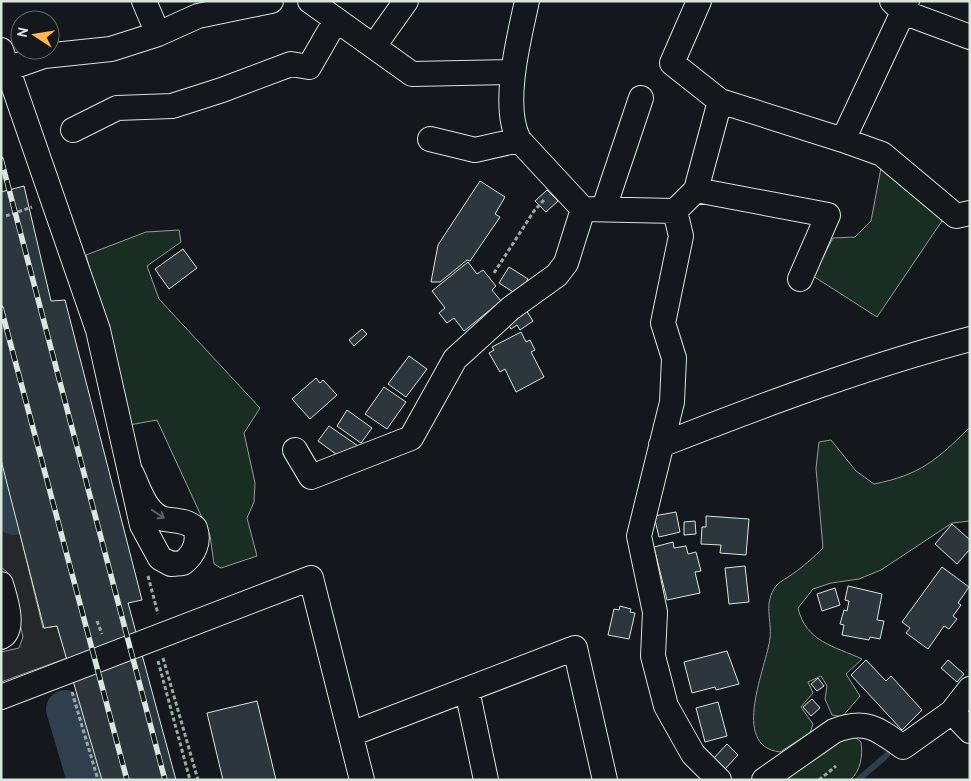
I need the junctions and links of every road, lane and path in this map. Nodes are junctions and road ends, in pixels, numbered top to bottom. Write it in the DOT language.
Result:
graph roads {
  1 [pos="144,1"];
  2 [pos="271,1"];
  3 [pos="310,1"];
  4 [pos="406,1"];
  5 [pos="527,1"];
  6 [pos="699,1"];
  7 [pos="901,5"];
  8 [pos="336,20"];
  9 [pos="158,34"];
  10 [pos="970,37"];
  11 [pos="374,46"];
  12 [pos="4,60"];
  13 [pos="513,72"];
  14 [pos="640,98"];
  15 [pos="720,101"];
  16 [pos="73,130"];
  17 [pos="430,139"];
  18 [pos="519,140"];
  19 [pos="843,140"];
  20 [pos="561,184"];
  21 [pos="696,190"];
  22 [pos="593,208"];
  23 [pos="676,211"];
  24 [pos="970,213"];
  25 [pos="494,273"];
  26 [pos="800,279"];
  27 [pos="970,339"];
  28 [pos="662,445"];
  29 [pos="295,450"];
  30 [pos="132,474"];
  31 [pos="2,594"];
  32 [pos="98,621"];
  33 [pos="102,635"];
  34 [pos="1,637"];
  35 [pos="154,637"];
  36 [pos="66,672"];
  37 [pos="970,689"];
  38 [pos="467,690"];
  39 [pos="1,697"];
  40 [pos="952,712"];
  41 [pos="970,732"];
  42 [pos="351,734"];
  43 [pos="836,766"];
  44 [pos="98,780"];
  45 [pos="190,780"];
  46 [pos="198,780"];
  47 [pos="362,780"];
  48 [pos="486,780"];
  49 [pos="605,780"];
  50 [pos="719,780"];
  51 [pos="764,780"];
  52 [pos="820,780"];
  1 -- 9 [label="street"];
  2 -- 9 [label="street"];
  3 -- 8 [label="street"];
  4 -- 11 [label="street"];
  5 -- 13 [label="street"];
  6 -- 15 [label="street"];
  7 -- 10 [label="street"];
  7 -- 19 [label="street"];
  8 -- 11 [label="street"];
  8 -- 16 [label="street"];
  9 -- 12 [label="street"];
  11 -- 13 [label="street"];
  12 -- 30 [label="street"];
  13 -- 18 [label="street"];
  14 -- 22 [label="street"];
  15 -- 19 [label="street"];
  15 -- 21 [label="street"];
  17 -- 18 [label="street"];
  18 -- 20 [label="street"];
  19 -- 24 [label="street"];
  20 -- 22 [label="street"];
  20 -- 25 [label="path"];
  21 -- 23 [label="street"];
  21 -- 26 [label="street"];
  22 -- 23 [label="street"];
  22 -- 29 [label="street"];
  23 -- 28 [label="street"];
  27 -- 28 [label="street"];
  28 -- 50 [label="street"];
  31 -- 34 [label="street"];
  32 -- 33 [label="path"];
  35 -- 36 [label="street"];
  35 -- 42 [label="street"];
  35 -- 45 [label="path"];
  35 -- 46 [label="path"];
  36 -- 39 [label="street"];
  36 -- 44 [label="path"];
  37 -- 40 [label="street"];
  38 -- 42 [label="street"];
  38 -- 48 [label="street"];
  38 -- 49 [label="street"];
  40 -- 41 [label="street"];
  40 -- 51 [label="street"];
  42 -- 47 [label="street"];
  43 -- 52 [label="path"];
}
